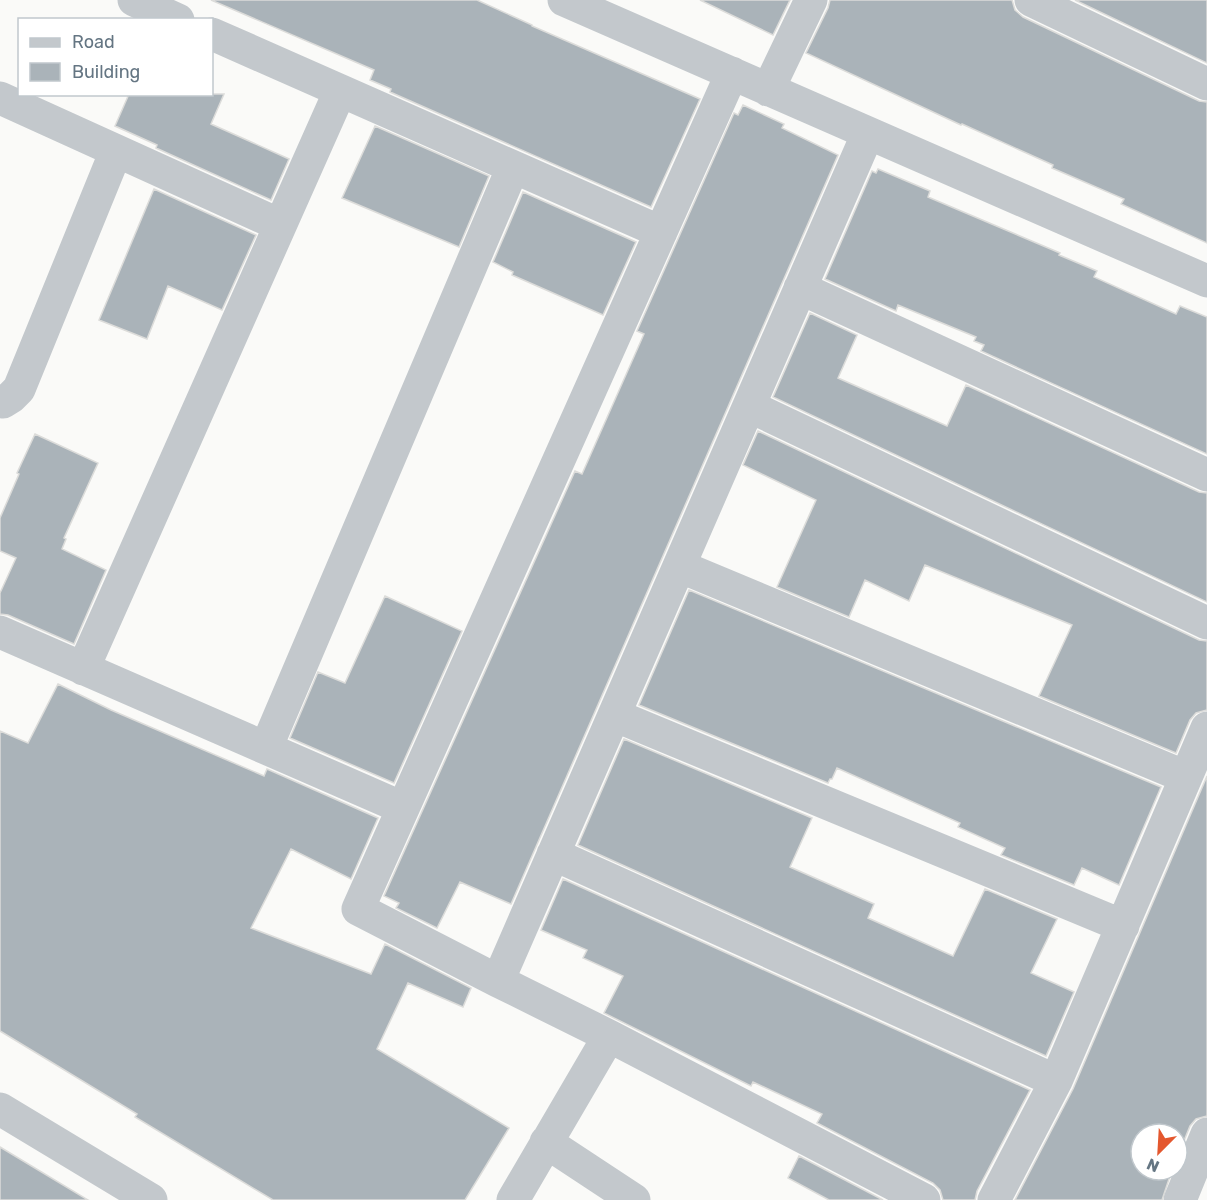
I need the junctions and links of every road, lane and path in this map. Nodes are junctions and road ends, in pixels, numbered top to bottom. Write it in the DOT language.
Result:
graph roads {
  1 [pos="134,0"];
  2 [pos="564,0"];
  3 [pos="811,0"];
  4 [pos="1031,0"];
  5 [pos="618,11"];
  6 [pos="174,18"];
  7 [pos="213,34"];
  8 [pos="732,74"];
  9 [pos="1207,84"];
  10 [pos="768,90"];
  11 [pos="340,91"];
  12 [pos="0,98"];
  13 [pos="868,133"];
  14 [pos="116,150"];
  15 [pos="513,167"];
  16 [pos="280,225"];
  17 [pos="661,232"];
  18 [pos="1207,281"];
  19 [pos="800,288"];
  20 [pos="0,401"];
  21 [pos="749,406"];
  22 [pos="1207,475"];
  23 [pos="679,566"];
  24 [pos="1207,623"];
  25 [pos="0,632"];
  26 [pos="83,669"];
  27 [pos="614,715"];
  28 [pos="1207,728"];
  29 [pos="266,748"];
  30 [pos="1186,777"];
  31 [pos="403,808"];
  32 [pos="553,854"];
  33 [pos="1123,926"];
  34 [pos="498,981"];
  35 [pos="609,1036"];
  36 [pos="1056,1081"];
  37 [pos="0,1109"];
  38 [pos="1207,1134"];
  39 [pos="546,1142"];
  40 [pos="132,1195"];
  41 [pos="513,1200"];
  42 [pos="634,1200"];
  43 [pos="924,1200"];
  44 [pos="994,1200"];
  45 [pos="1180,1200"];
  1 -- 6 [label="street"];
  2 -- 5 [label="street"];
  3 -- 10 [label="street"];
  4 -- 9 [label="street"];
  5 -- 8 [label="street"];
  7 -- 11 [label="street"];
  8 -- 10 [label="street"];
  8 -- 17 [label="street"];
  10 -- 13 [label="street"];
  11 -- 15 [label="street"];
  11 -- 16 [label="street"];
  12 -- 14 [label="street"];
  13 -- 18 [label="street"];
  13 -- 19 [label="street"];
  14 -- 16 [label="street"];
  14 -- 20 [label="street"];
  15 -- 17 [label="street"];
  15 -- 29 [label="street"];
  16 -- 26 [label="street"];
  17 -- 31 [label="street"];
  19 -- 21 [label="street"];
  19 -- 22 [label="street"];
  21 -- 23 [label="street"];
  21 -- 24 [label="street"];
  23 -- 27 [label="street"];
  23 -- 30 [label="street"];
  25 -- 26 [label="street"];
  26 -- 29 [label="street"];
  27 -- 32 [label="street"];
  27 -- 33 [label="street"];
  28 -- 30 [label="street"];
  29 -- 31 [label="street"];
  30 -- 33 [label="street"];
  31 -- 34 [label="street"];
  32 -- 34 [label="street"];
  32 -- 36 [label="street"];
  33 -- 36 [label="street"];
  34 -- 35 [label="street"];
  35 -- 39 [label="street"];
  35 -- 43 [label="street"];
  36 -- 44 [label="street"];
  37 -- 40 [label="street"];
  38 -- 45 [label="street"];
  39 -- 41 [label="street"];
  39 -- 42 [label="street"];
}
